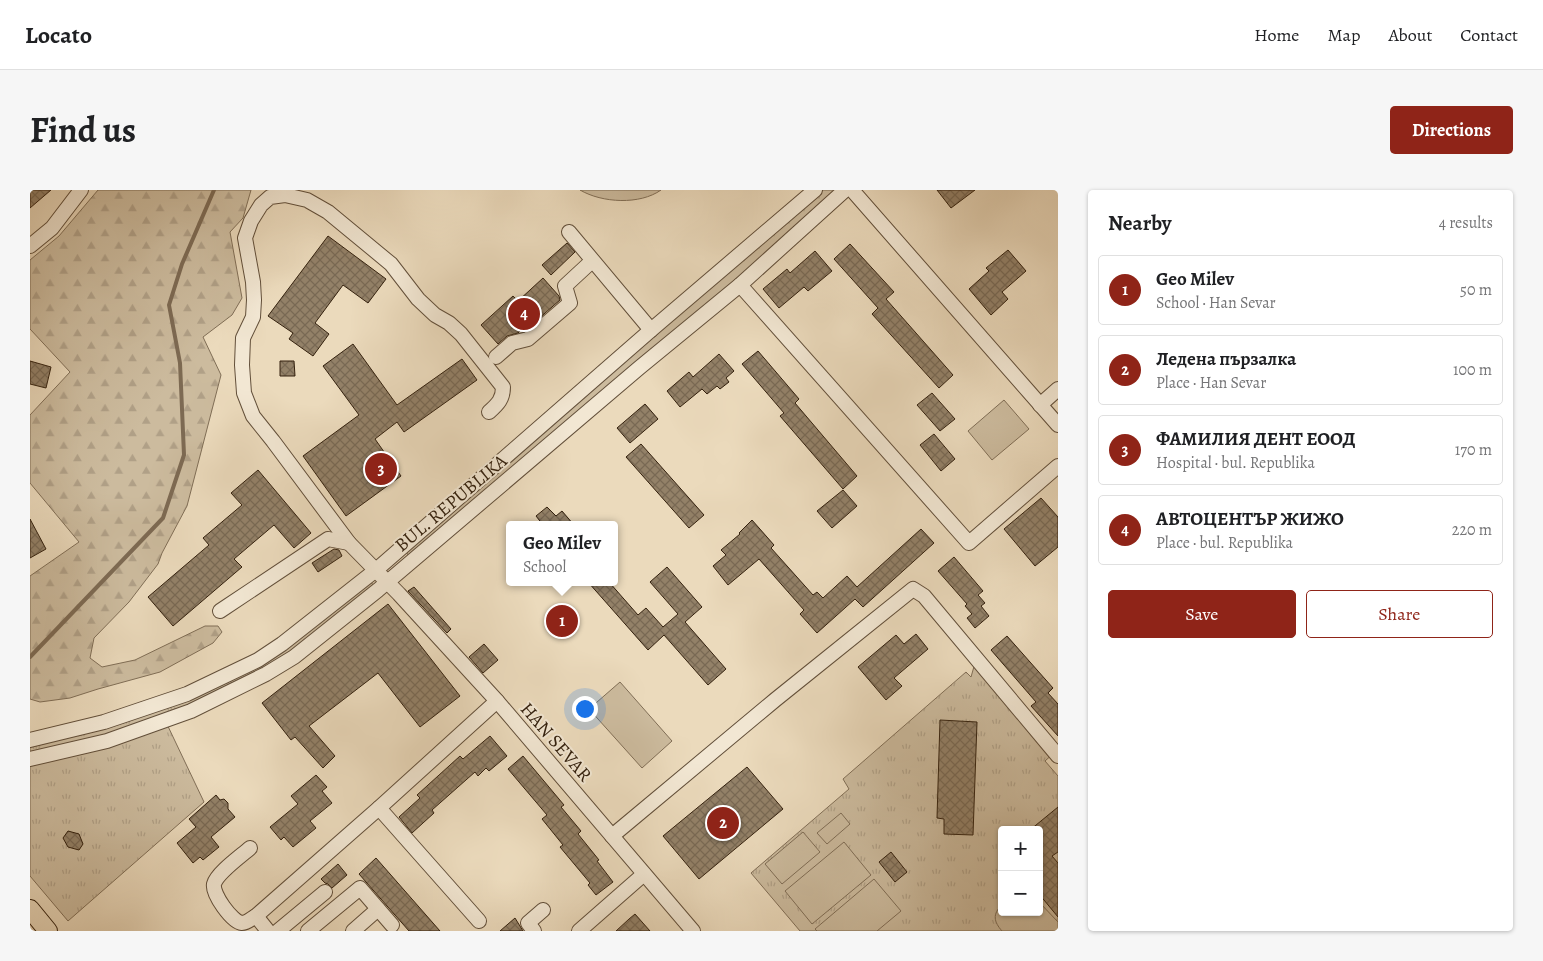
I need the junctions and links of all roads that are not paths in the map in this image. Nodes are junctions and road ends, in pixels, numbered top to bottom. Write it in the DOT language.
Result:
graph roads {
  1 [pos="81,190"];
  2 [pos="815,190"];
  3 [pos="845,190"];
  4 [pos="852,190"];
  5 [pos="575,237"];
  6 [pos="30,246"];
  7 [pos="592,262"];
  8 [pos="740,284"];
  9 [pos="651,330"];
  10 [pos="496,357"];
  11 [pos="1058,389"];
  12 [pos="1040,405"];
  13 [pos="489,412"];
  14 [pos="1058,425"];
  15 [pos="1058,466"];
  16 [pos="349,543"];
  17 [pos="376,570"];
  18 [pos="386,582"];
  19 [pos="220,611"];
  20 [pos="497,701"];
  21 [pos="30,740"];
  22 [pos="1058,756"];
  23 [pos="30,759"];
  24 [pos="379,808"];
  25 [pos="612,836"];
  26 [pos="250,848"];
  27 [pos="644,874"];
  28 [pos="325,892"];
  29 [pos="30,909"];
  30 [pos="378,909"];
  31 [pos="542,910"];
  32 [pos="256,916"];
  33 [pos="479,921"];
  34 [pos="392,925"];
  35 [pos="278,930"];
  36 [pos="48,931"];
  37 [pos="308,931"];
  38 [pos="353,931"];
  39 [pos="534,931"];
  40 [pos="579,931"];
  41 [pos="693,931"];
  1 -- 6 [label="street"];
  2 -- 9 [label="street, BUL. REPUBLIKA"];
  3 -- 8 [label="street, BUL. REPUBLIKA"];
  4 -- 12 [label="street"];
  5 -- 7 [label="street"];
  7 -- 9 [label="street"];
  7 -- 10 [label="street"];
  8 -- 15 [label="street"];
  8 -- 18 [label="street, BUL. REPUBLIKA"];
  9 -- 17 [label="street, BUL. REPUBLIKA"];
  11 -- 12 [label="street"];
  12 -- 14 [label="street"];
  13 -- 16 [label="street, HAN SEVAR"];
  16 -- 17 [label="street, HAN SEVAR"];
  16 -- 19 [label="street"];
  17 -- 18 [label="street, HAN SEVAR"];
  17 -- 21 [label="street, BUL. REPUBLIKA"];
  18 -- 20 [label="street, HAN SEVAR"];
  18 -- 23 [label="street, BUL. REPUBLIKA"];
  20 -- 24 [label="street"];
  20 -- 25 [label="street, HAN SEVAR"];
  22 -- 25 [label="street"];
  24 -- 32 [label="street"];
  24 -- 33 [label="street"];
  25 -- 27 [label="street, HAN SEVAR"];
  26 -- 32 [label="street"];
  27 -- 40 [label="street"];
  27 -- 41 [label="street, HAN SEVAR"];
  28 -- 35 [label="street"];
  29 -- 36 [label="main road"];
  30 -- 34 [label="street"];
  30 -- 37 [label="street"];
  30 -- 38 [label="street"];
  31 -- 39 [label="street"];
  32 -- 35 [label="street"];
}
